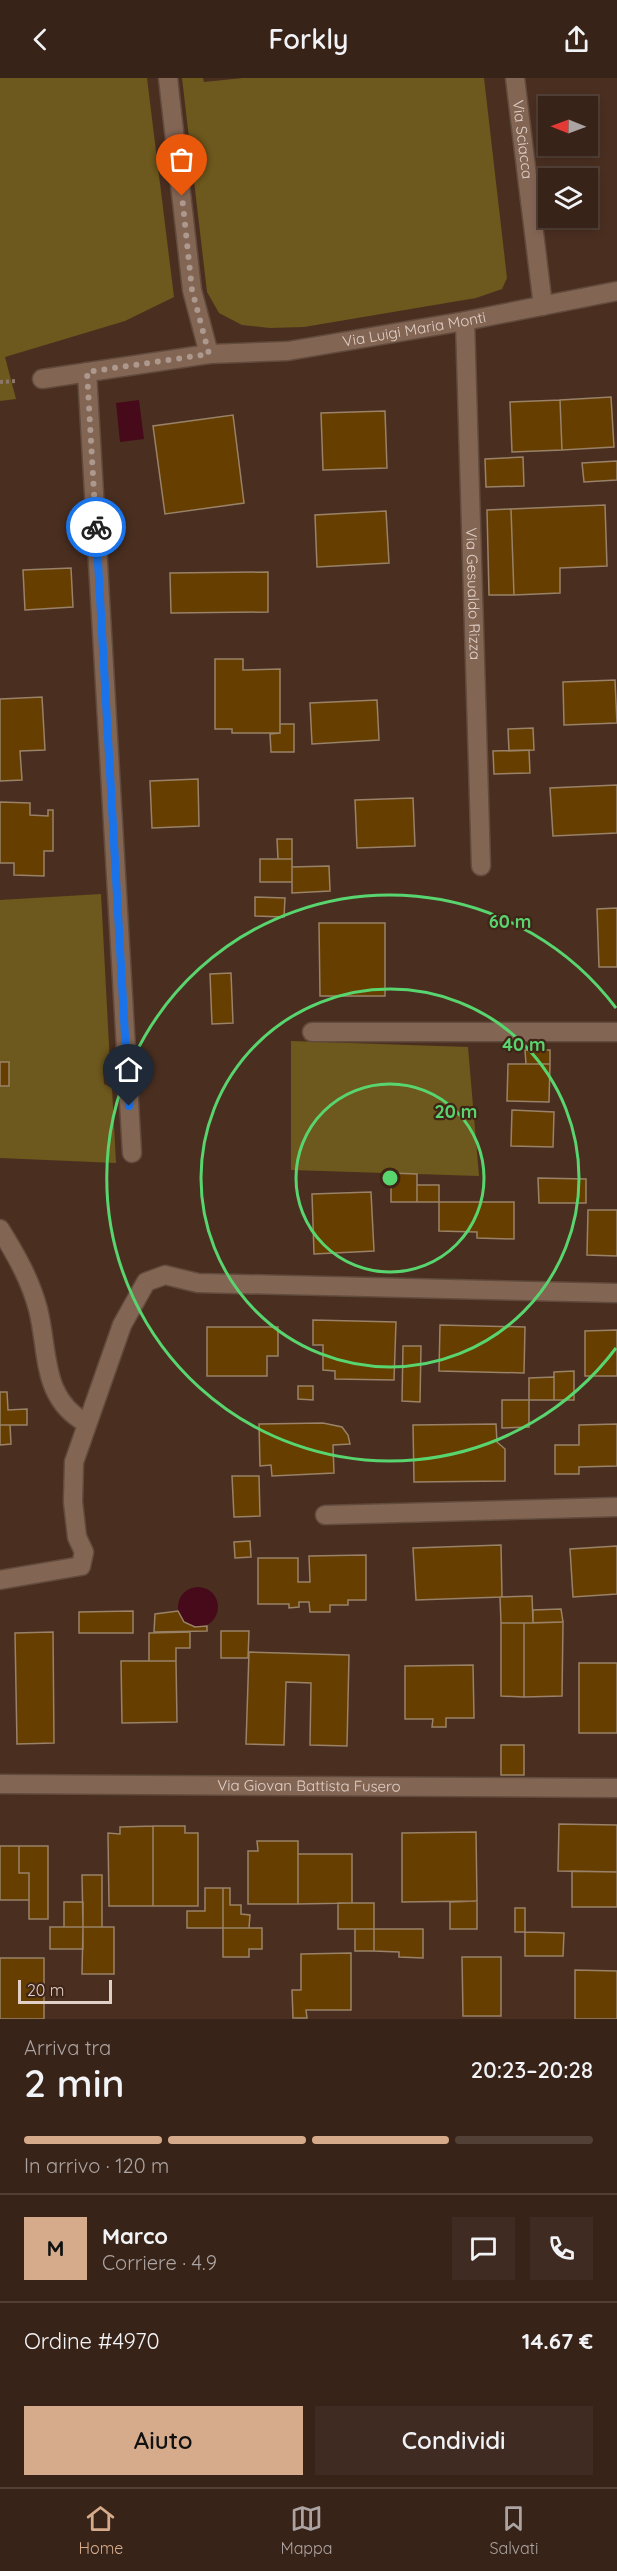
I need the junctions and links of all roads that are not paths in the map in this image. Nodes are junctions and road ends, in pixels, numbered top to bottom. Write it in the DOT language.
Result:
graph roads {
  1 [pos="168,78"];
  2 [pos="515,78"];
  3 [pos="617,291"];
  4 [pos="543,306"];
  5 [pos="465,321"];
  6 [pos="209,354"];
  7 [pos="87,372"];
  8 [pos="42,379"];
  9 [pos="481,866"];
  10 [pos="312,1032"];
  11 [pos="617,1032"];
  12 [pos="132,1153"];
  13 [pos="0,1229"];
  14 [pos="617,1293"];
  15 [pos="86,1424"];
  16 [pos="617,1507"];
  17 [pos="325,1515"];
  18 [pos="0,1580"];
  19 [pos="0,1784"];
  20 [pos="617,1788"];
  1 -- 6 [label="street"];
  2 -- 4 [label="street, Via Sciacca"];
  3 -- 4 [label="street, Via Luigi Maria Monti"];
  4 -- 5 [label="street, Via Luigi Maria Monti"];
  5 -- 6 [label="street, Via Luigi Maria Monti"];
  5 -- 9 [label="street, Via Gesualdo Rizza"];
  6 -- 7 [label="street, Via Luigi Maria Monti"];
  7 -- 8 [label="street, Via Luigi Maria Monti"];
  7 -- 12 [label="street"];
  10 -- 11 [label="street"];
  13 -- 15 [label="street"];
  14 -- 15 [label="street"];
  15 -- 18 [label="street"];
  16 -- 17 [label="street"];
  19 -- 20 [label="street, Via Giovan Battista Fusero"];
}
